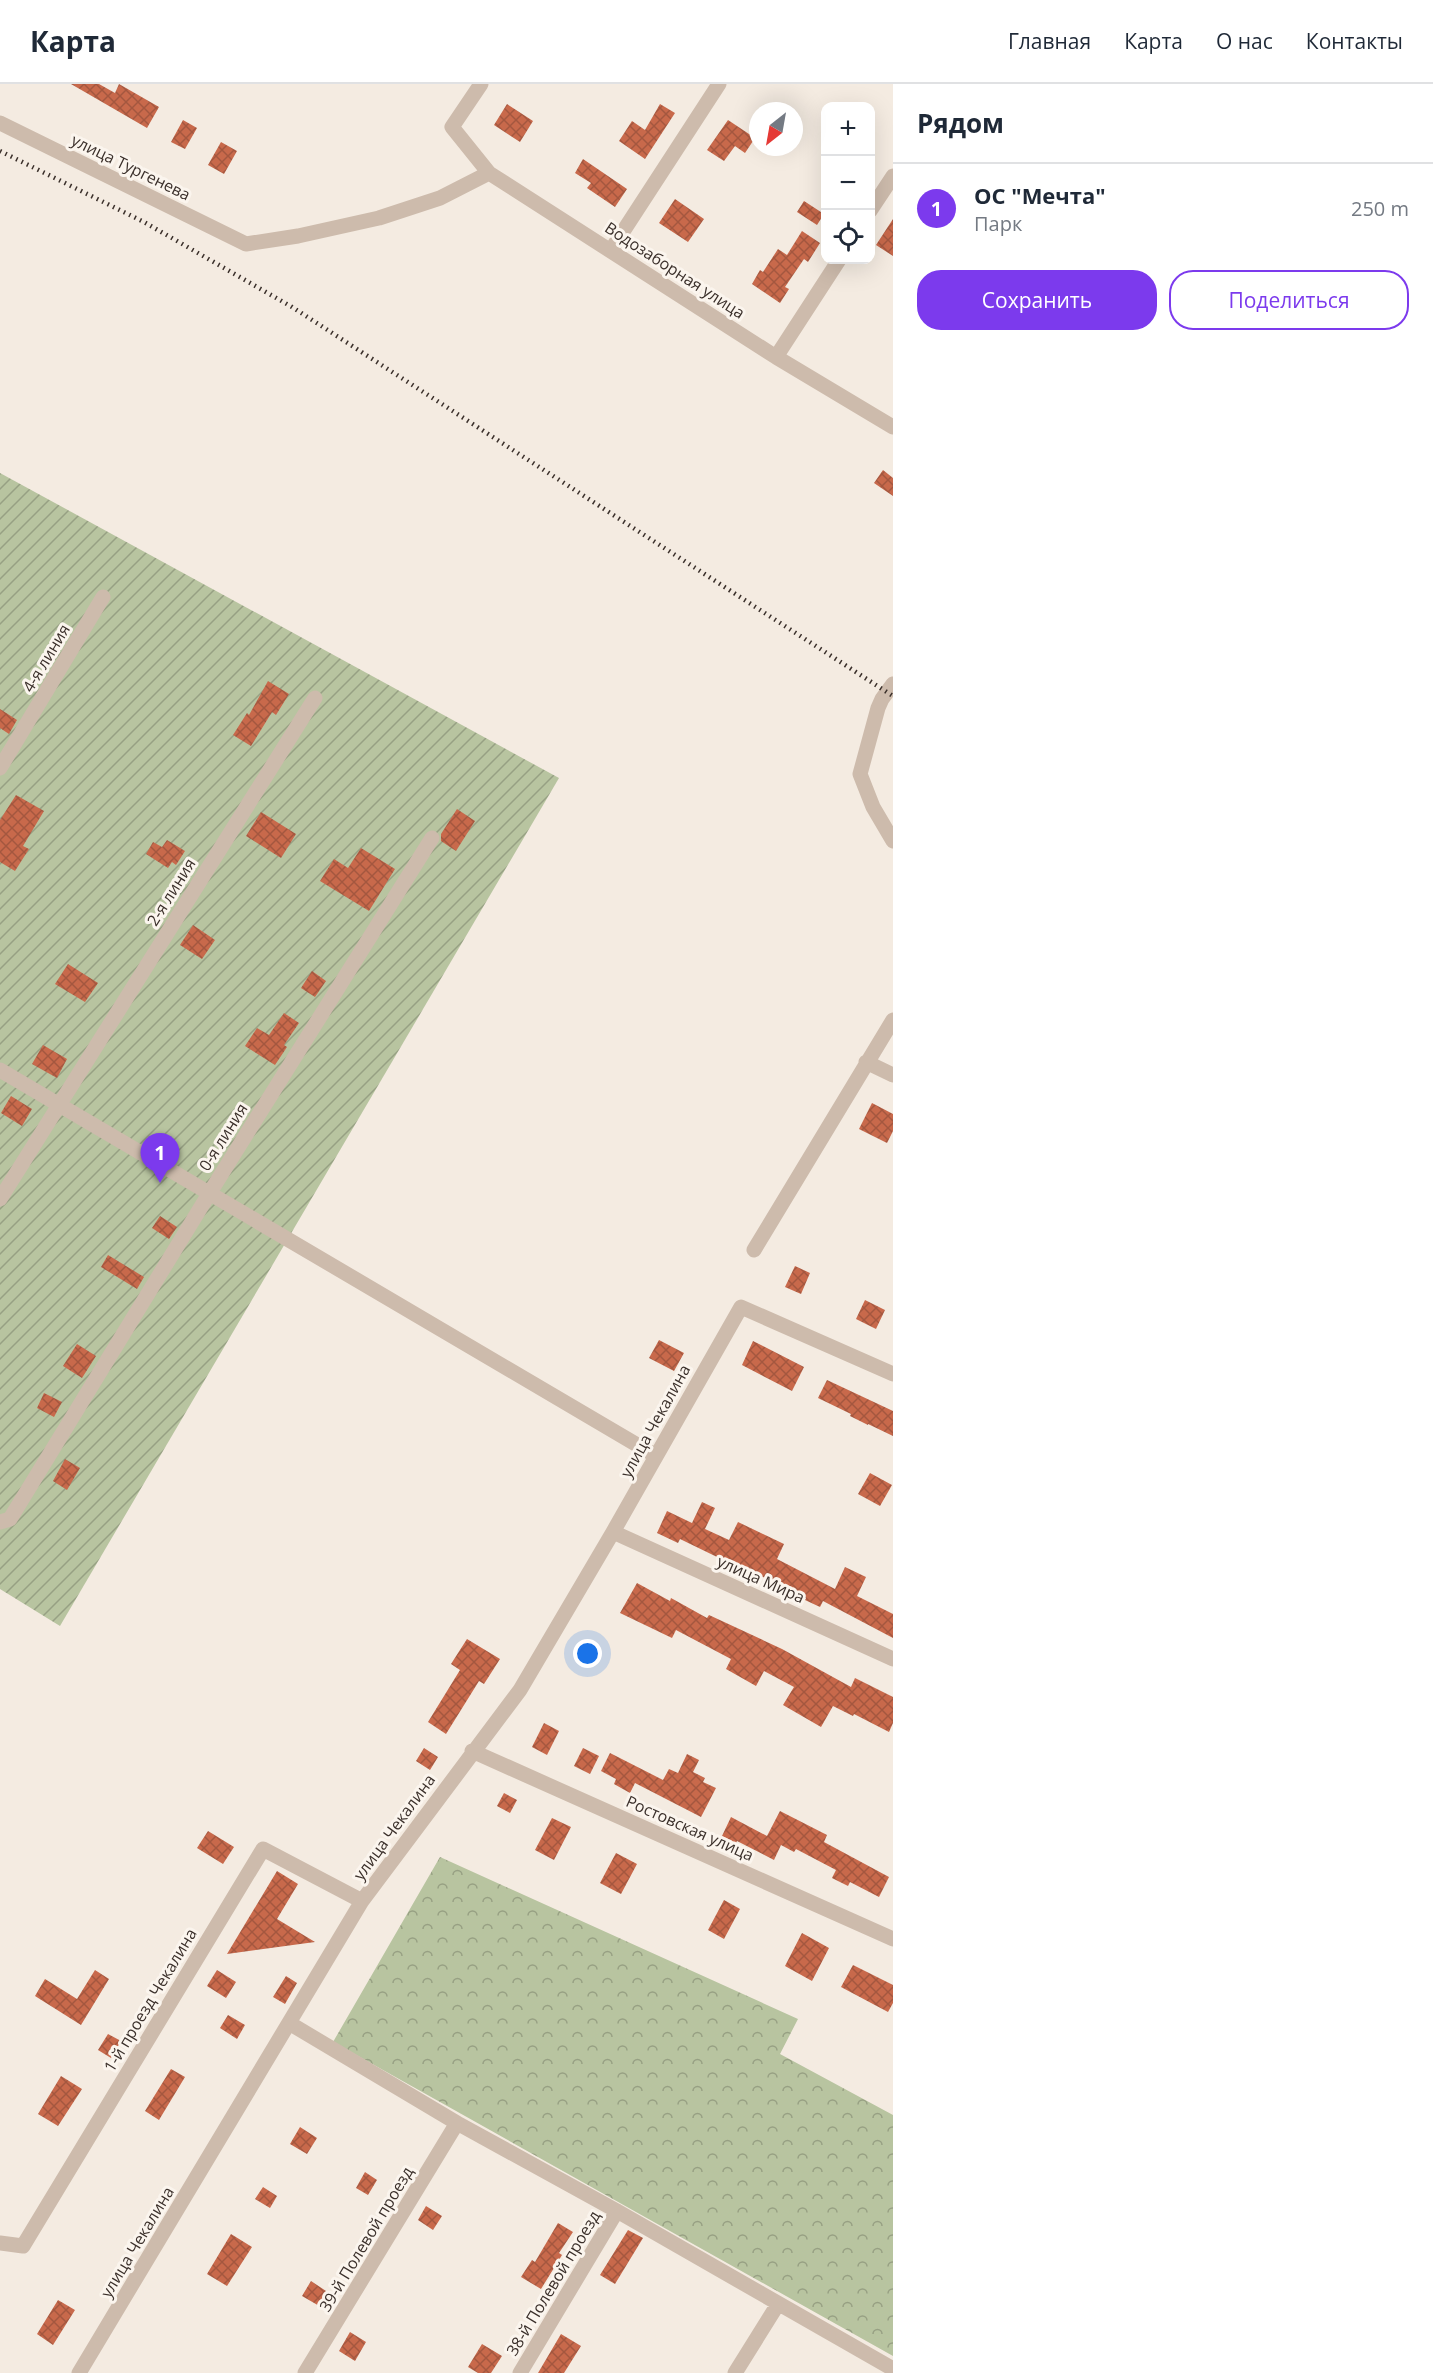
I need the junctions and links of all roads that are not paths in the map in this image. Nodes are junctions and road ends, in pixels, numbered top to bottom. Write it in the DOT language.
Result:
graph roads {
  1 [pos="481,84"];
  2 [pos="718,84"];
  3 [pos="0,123"];
  4 [pos="489,173"];
  5 [pos="893,176"];
  6 [pos="871,210"];
  7 [pos="611,250"];
  8 [pos="836,264"];
  9 [pos="776,357"];
  10 [pos="893,427"];
  11 [pos="103,597"];
  12 [pos="893,684"];
  13 [pos="315,698"];
  14 [pos="0,768"];
  15 [pos="432,838"];
  16 [pos="893,841"];
  17 [pos="893,1020"];
  18 [pos="866,1062"];
  19 [pos="0,1070"];
  20 [pos="893,1075"];
  21 [pos="58,1106"];
  22 [pos="208,1194"];
  23 [pos="0,1199"];
  24 [pos="754,1250"];
  25 [pos="893,1374"];
  26 [pos="656,1456"];
  27 [pos="5,1521"];
  28 [pos="613,1532"];
  29 [pos="893,1659"];
  30 [pos="472,1751"];
  31 [pos="362,1901"];
  32 [pos="893,1939"];
  33 [pos="289,2023"];
  34 [pos="457,2123"];
  35 [pos="617,2211"];
  36 [pos="0,2243"];
  37 [pos="778,2304"];
  38 [pos="893,2369"];
  39 [pos="79,2373"];
  40 [pos="305,2373"];
  41 [pos="520,2373"];
  42 [pos="735,2373"];
  1 -- 4 [label="street, Водозаборная улица"];
  2 -- 7 [label="street"];
  3 -- 4 [label="street, улица Тургенева"];
  4 -- 7 [label="street, Водозаборная улица"];
  5 -- 6 [label="street"];
  7 -- 9 [label="street, Водозаборная улица"];
  8 -- 9 [label="street"];
  9 -- 10 [label="street, Водозаборная улица"];
  11 -- 14 [label="street, 4-я линия"];
  12 -- 16 [label="street"];
  13 -- 21 [label="street, 2-я линия"];
  15 -- 22 [label="street, 0-я линия"];
  17 -- 18 [label="street"];
  18 -- 20 [label="street"];
  18 -- 24 [label="street"];
  19 -- 21 [label="street"];
  21 -- 22 [label="street"];
  21 -- 23 [label="street, 2-я линия"];
  22 -- 26 [label="street"];
  22 -- 27 [label="street, 0-я линия"];
  25 -- 26 [label="street, улица Чекалина"];
  26 -- 28 [label="street, улица Чекалина"];
  28 -- 29 [label="street, улица Мира"];
  28 -- 30 [label="street, улица Чекалина"];
  30 -- 31 [label="street, улица Чекалина"];
  30 -- 32 [label="street, Ростовская улица"];
  31 -- 33 [label="street, улица Чекалина"];
  31 -- 36 [label="street, 1-й проезд Чекалина"];
  33 -- 34 [label="street"];
  33 -- 39 [label="street, улица Чекалина"];
  34 -- 35 [label="street"];
  34 -- 40 [label="street, 39-й Полевой проезд"];
  35 -- 37 [label="street"];
  35 -- 41 [label="street, 38-й Полевой проезд"];
  37 -- 38 [label="street"];
  37 -- 42 [label="street"];
}
